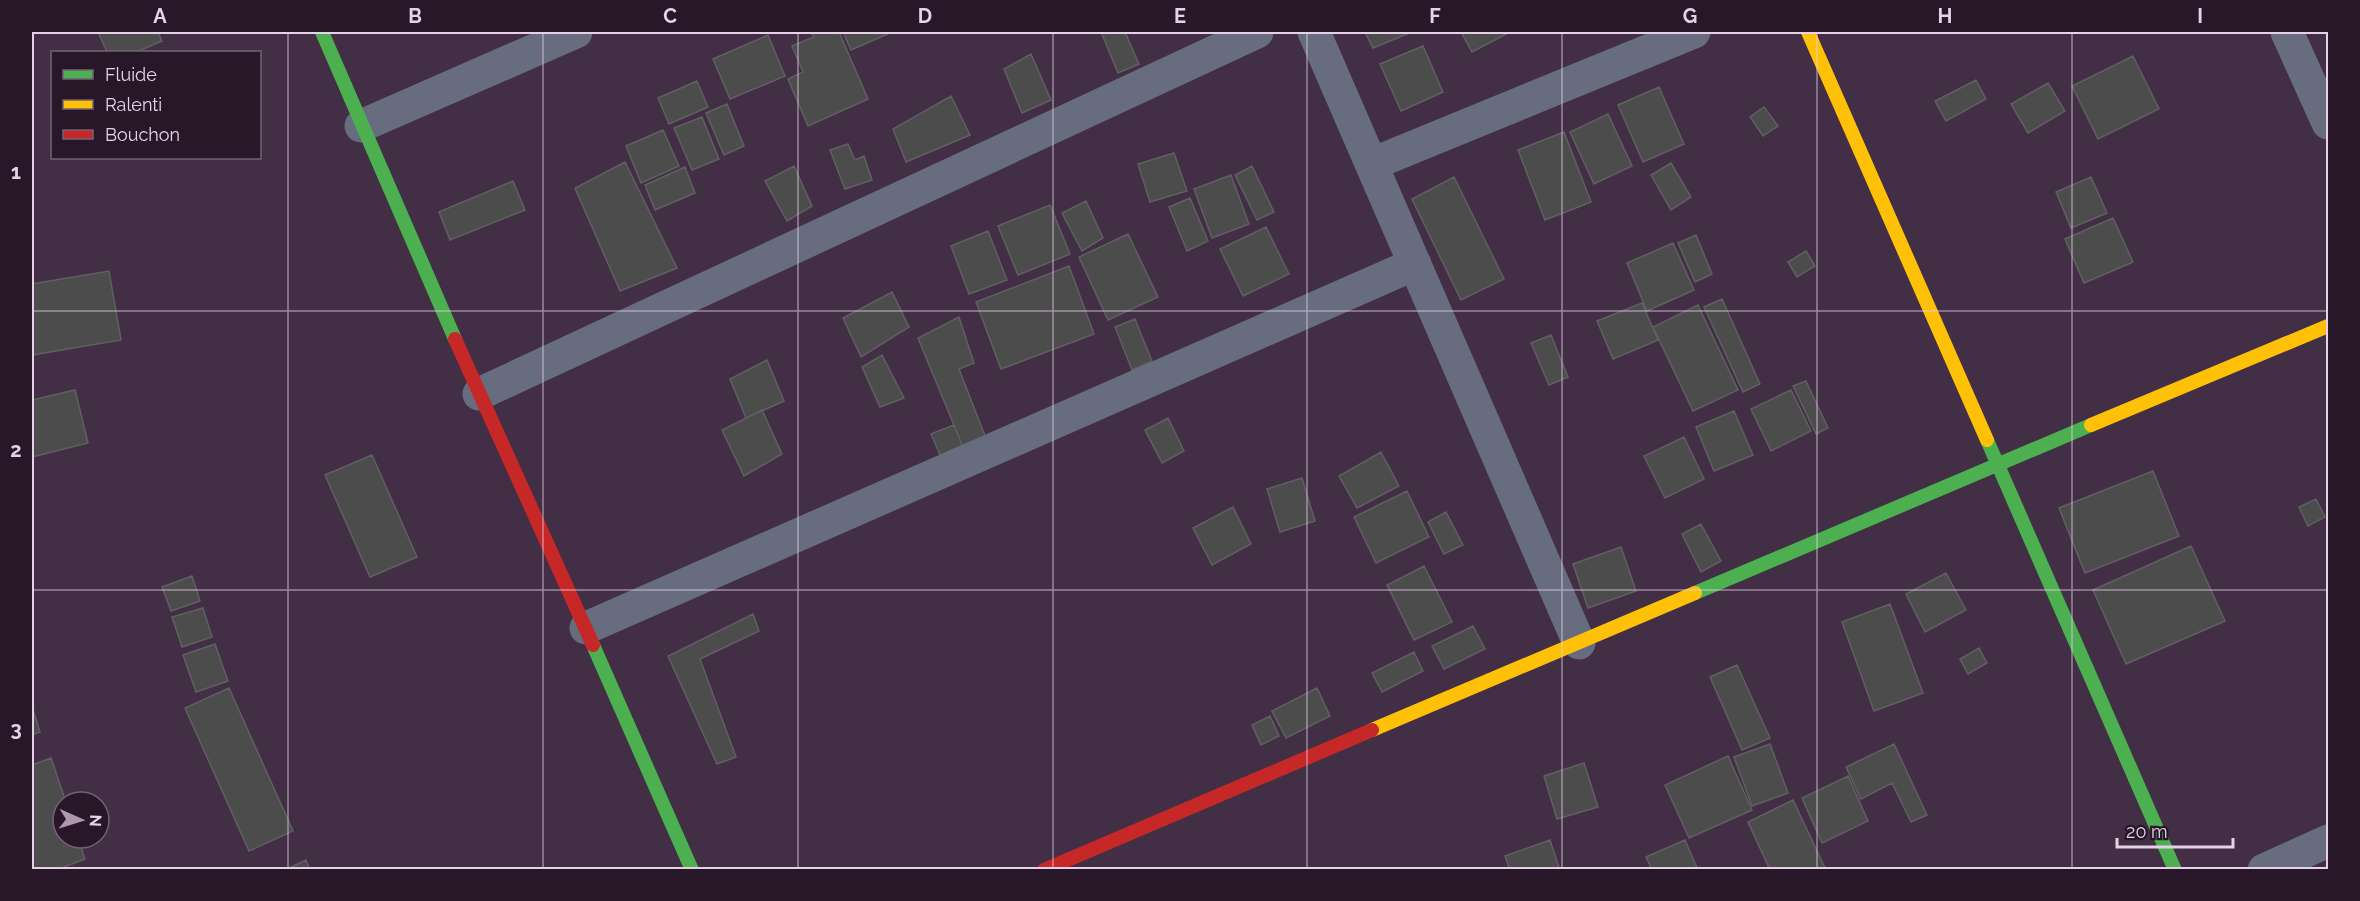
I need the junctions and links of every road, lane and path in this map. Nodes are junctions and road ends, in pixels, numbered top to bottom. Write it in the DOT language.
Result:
graph roads {
  1 [pos="322,32"];
  2 [pos="576,32"];
  3 [pos="1257,32"];
  4 [pos="1314,32"];
  5 [pos="1694,32"];
  6 [pos="1808,32"];
  7 [pos="2287,32"];
  8 [pos="2328,123"];
  9 [pos="361,126"];
  10 [pos="1372,164"];
  11 [pos="1415,264"];
  12 [pos="2328,326"];
  13 [pos="479,394"];
  14 [pos="1998,464"];
  15 [pos="586,628"];
  16 [pos="1579,643"];
  17 [pos="2328,840"];
  18 [pos="692,870"];
  19 [pos="1044,870"];
  20 [pos="2175,870"];
  21 [pos="2264,870"];
  1 -- 9 [label="street"];
  2 -- 9 [label="street"];
  3 -- 13 [label="street"];
  4 -- 10 [label="street"];
  5 -- 10 [label="street"];
  6 -- 14 [label="street"];
  7 -- 8 [label="street"];
  9 -- 13 [label="street"];
  10 -- 11 [label="street"];
  11 -- 15 [label="street"];
  11 -- 16 [label="street"];
  12 -- 14 [label="street"];
  13 -- 15 [label="street"];
  14 -- 16 [label="street"];
  14 -- 20 [label="street"];
  15 -- 18 [label="street"];
  16 -- 19 [label="street"];
  17 -- 21 [label="street"];
}
